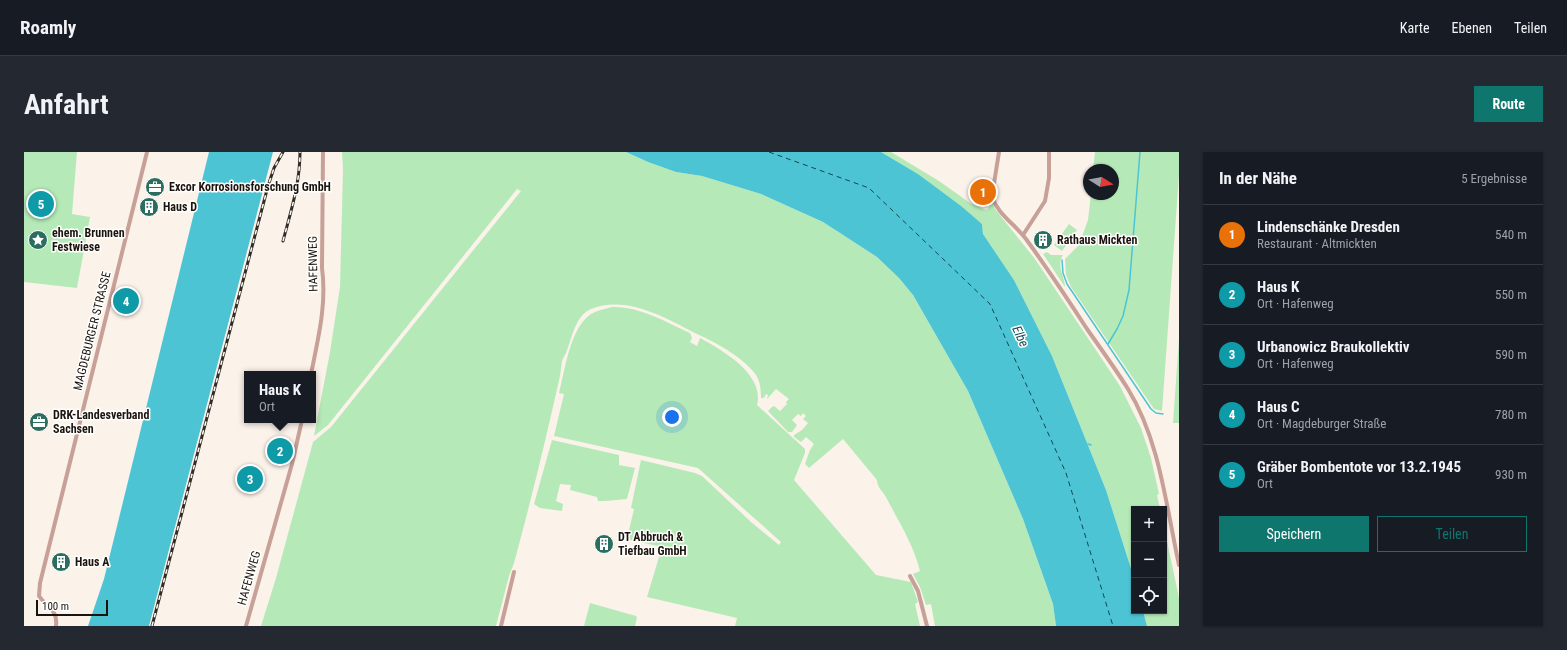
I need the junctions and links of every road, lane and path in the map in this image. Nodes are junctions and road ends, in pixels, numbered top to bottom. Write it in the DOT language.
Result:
graph roads {
  1 [pos="147,152"];
  2 [pos="323,152"];
  3 [pos="999,152"];
  4 [pos="1049,152"];
  5 [pos="1023,235"];
  6 [pos="312,371"];
  7 [pos="301,423"];
  8 [pos="1179,565"];
  9 [pos="514,572"];
  10 [pos="910,576"];
  11 [pos="56,626"];
  12 [pos="246,626"];
  13 [pos="501,626"];
  14 [pos="927,626"];
  1 -- 11 [label="street, MAGDEBURGER STRASSE"];
  2 -- 6 [label="street, HAFENWEG"];
  3 -- 5 [label="street"];
  4 -- 5 [label="street"];
  5 -- 8 [label="street"];
  7 -- 12 [label="street, HAFENWEG"];
  9 -- 13 [label="street"];
  10 -- 14 [label="street"];
}
